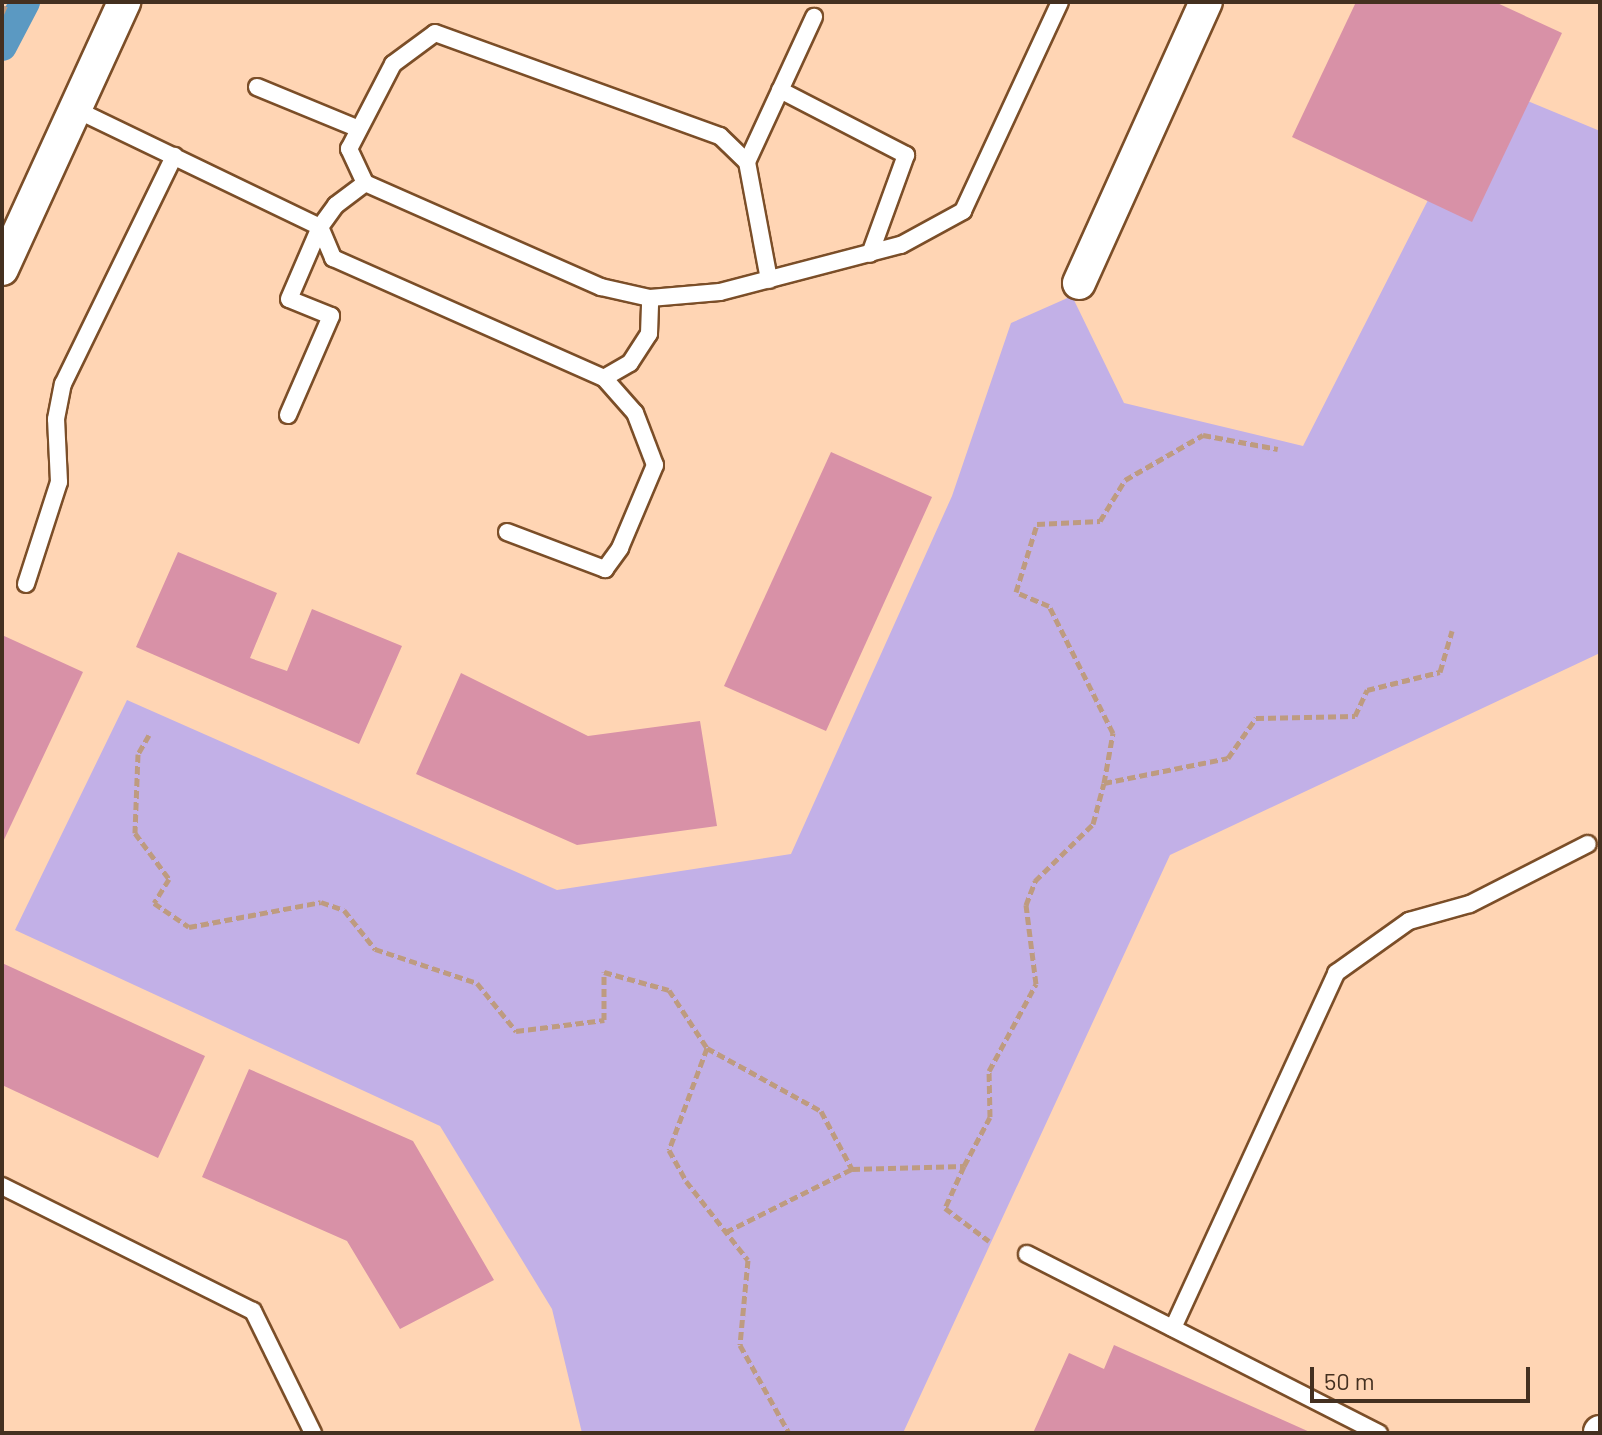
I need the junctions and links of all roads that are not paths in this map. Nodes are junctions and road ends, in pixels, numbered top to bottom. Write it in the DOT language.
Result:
graph roads {
  1 [pos="124,2"];
  2 [pos="1060,2"];
  3 [pos="1206,2"];
  4 [pos="814,17"];
  5 [pos="257,87"];
  6 [pos="780,90"];
  7 [pos="77,110"];
  8 [pos="359,129"];
  9 [pos="174,156"];
  10 [pos="747,162"];
  11 [pos="365,183"];
  12 [pos="320,227"];
  13 [pos="870,254"];
  14 [pos="2,269"];
  15 [pos="769,280"];
  16 [pos="1079,283"];
  17 [pos="650,298"];
  18 [pos="604,378"];
  19 [pos="288,415"];
  20 [pos="507,532"];
  21 [pos="26,584"];
  22 [pos="1588,844"];
  23 [pos="2,1186"];
  24 [pos="1027,1254"];
  25 [pos="1173,1328"];
  26 [pos="313,1433"];
  27 [pos="1379,1433"];
  1 -- 7 [label="street"];
  2 -- 13 [label="lane"];
  3 -- 16 [label="street"];
  4 -- 6 [label="lane"];
  5 -- 8 [label="lane"];
  6 -- 10 [label="lane"];
  6 -- 13 [label="lane"];
  7 -- 9 [label="lane"];
  7 -- 14 [label="street"];
  8 -- 10 [label="lane"];
  8 -- 11 [label="lane"];
  9 -- 12 [label="lane"];
  9 -- 21 [label="lane"];
  10 -- 15 [label="lane"];
  11 -- 12 [label="lane"];
  11 -- 17 [label="lane"];
  12 -- 18 [label="lane"];
  12 -- 19 [label="lane"];
  13 -- 15 [label="lane"];
  15 -- 17 [label="lane"];
  17 -- 18 [label="lane"];
  18 -- 20 [label="lane"];
  22 -- 25 [label="lane"];
  23 -- 26 [label="lane"];
  24 -- 25 [label="lane"];
  25 -- 27 [label="lane"];
}
